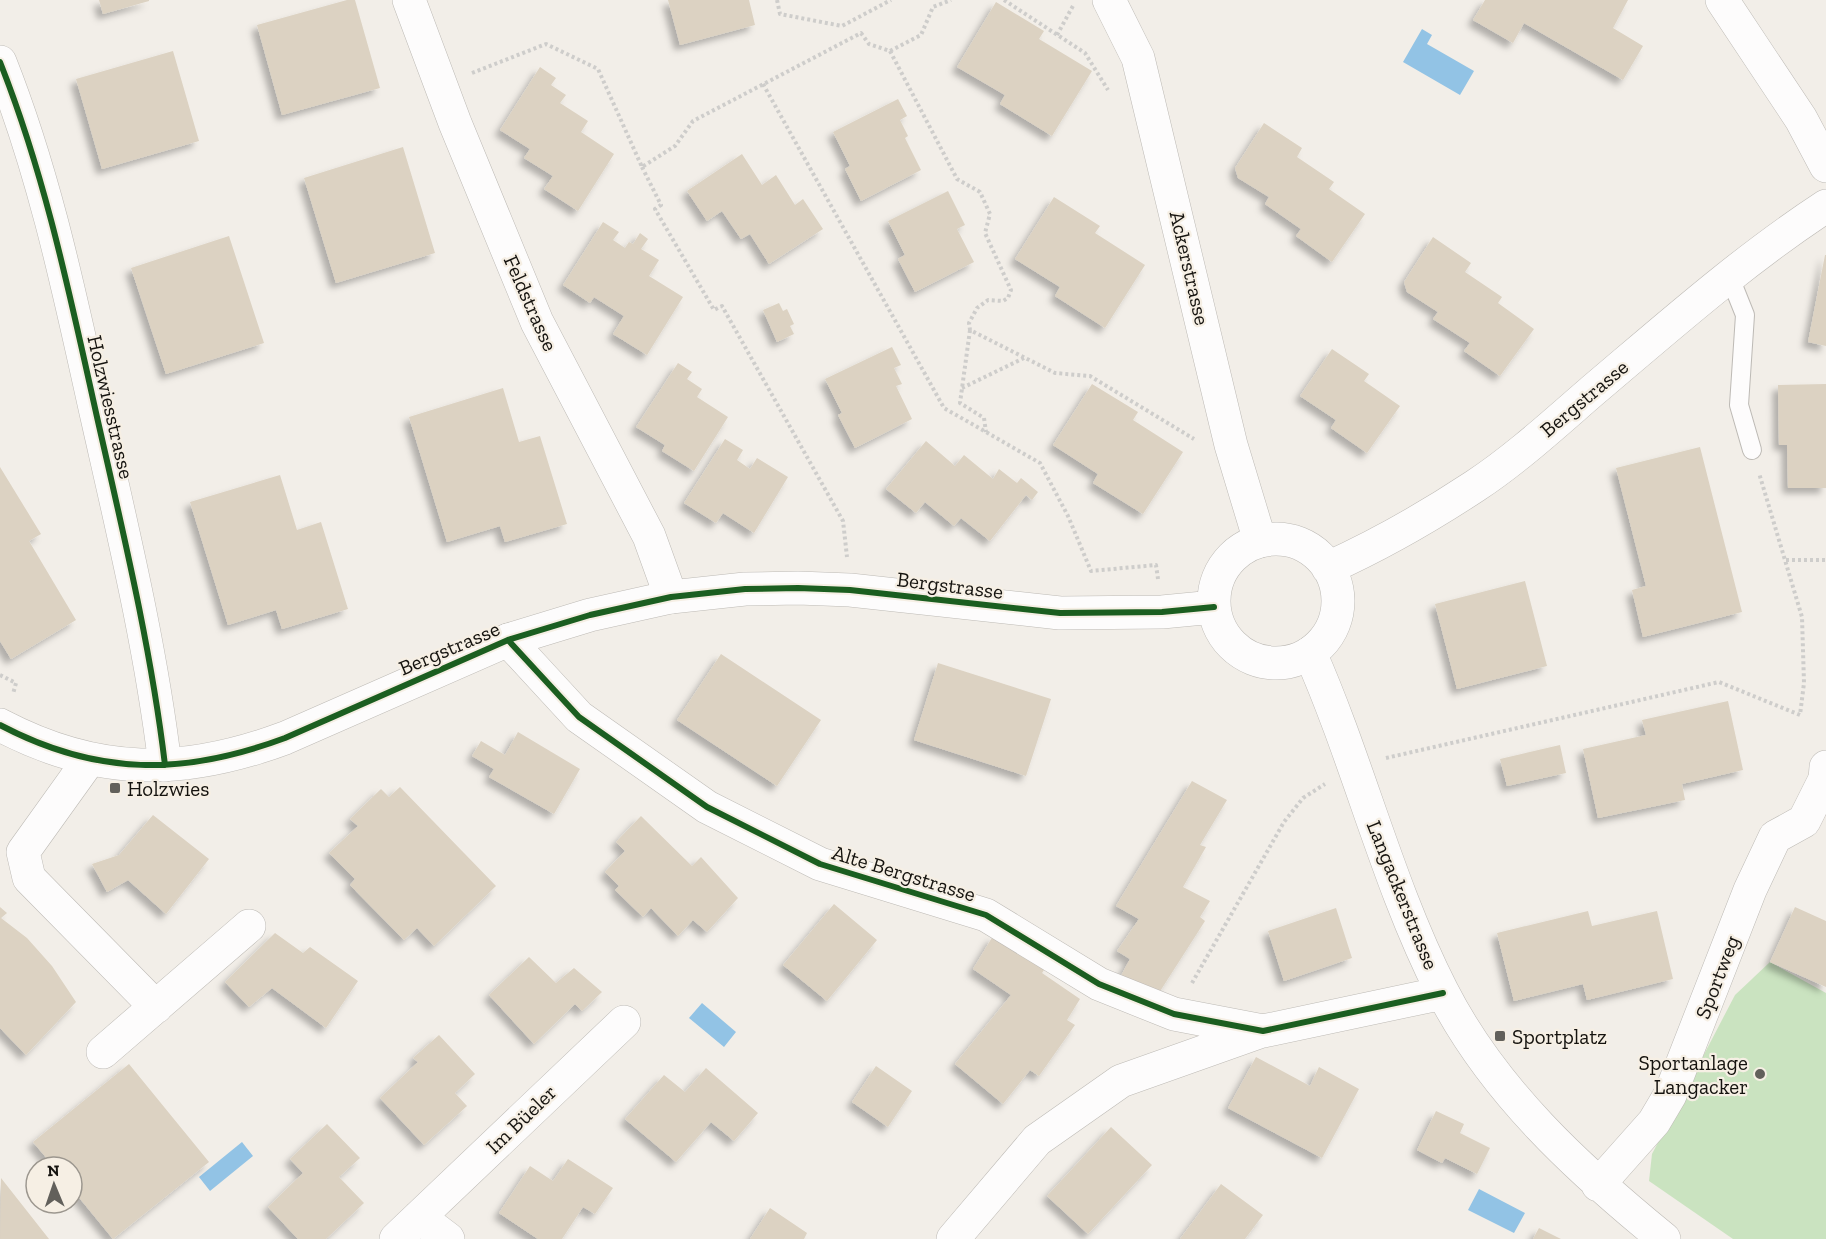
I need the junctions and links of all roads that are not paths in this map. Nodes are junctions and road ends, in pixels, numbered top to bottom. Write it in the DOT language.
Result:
graph roads {
  1 [pos="409,0"];
  2 [pos="1109,0"];
  3 [pos="1722,0"];
  4 [pos="0,62"];
  5 [pos="1826,166"];
  6 [pos="1826,206"];
  7 [pos="1729,275"];
  8 [pos="1752,450"];
  9 [pos="1260,541"];
  10 [pos="1328,568"];
  11 [pos="671,597"];
  12 [pos="1214,607"];
  13 [pos="508,640"];
  14 [pos="1310,653"];
  15 [pos="0,725"];
  16 [pos="89,760"];
  17 [pos="165,765"];
  18 [pos="1826,767"];
  19 [pos="249,927"];
  20 [pos="1443,993"];
  21 [pos="156,1007"];
  22 [pos="624,1022"];
  23 [pos="1263,1030"];
  24 [pos="103,1052"];
  25 [pos="1598,1185"];
  26 [pos="407,1228"];
  27 [pos="448,1239"];
  28 [pos="953,1239"];
  29 [pos="1664,1239"];
  1 -- 11 [label="street, Feldstrasse"];
  2 -- 9 [label="street, Ackerstrasse"];
  3 -- 5 [label="street"];
  4 -- 17 [label="street, Holzwiesstrasse"];
  6 -- 7 [label="street, Bergstrasse"];
  7 -- 8 [label="lane"];
  7 -- 10 [label="street, Bergstrasse"];
  9 -- 10 [label="street"];
  9 -- 12 [label="street"];
  10 -- 14 [label="street"];
  11 -- 12 [label="street, Bergstrasse"];
  11 -- 13 [label="street, Bergstrasse"];
  12 -- 14 [label="street"];
  13 -- 17 [label="street, Bergstrasse"];
  13 -- 23 [label="street, Alte Bergstrasse"];
  14 -- 20 [label="street, Langackerstrasse"];
  15 -- 16 [label="street, Bergstrasse"];
  16 -- 17 [label="street, Bergstrasse"];
  16 -- 21 [label="street"];
  18 -- 25 [label="street, Sportweg"];
  19 -- 21 [label="street"];
  20 -- 23 [label="street, Alte Bergstrasse"];
  20 -- 25 [label="street, Langackerstrasse"];
  21 -- 24 [label="street"];
  22 -- 26 [label="street, Im Büeler"];
  23 -- 28 [label="street"];
  25 -- 29 [label="street, Langackerstrasse"];
  26 -- 27 [label="street, Im Büeler"];
}
